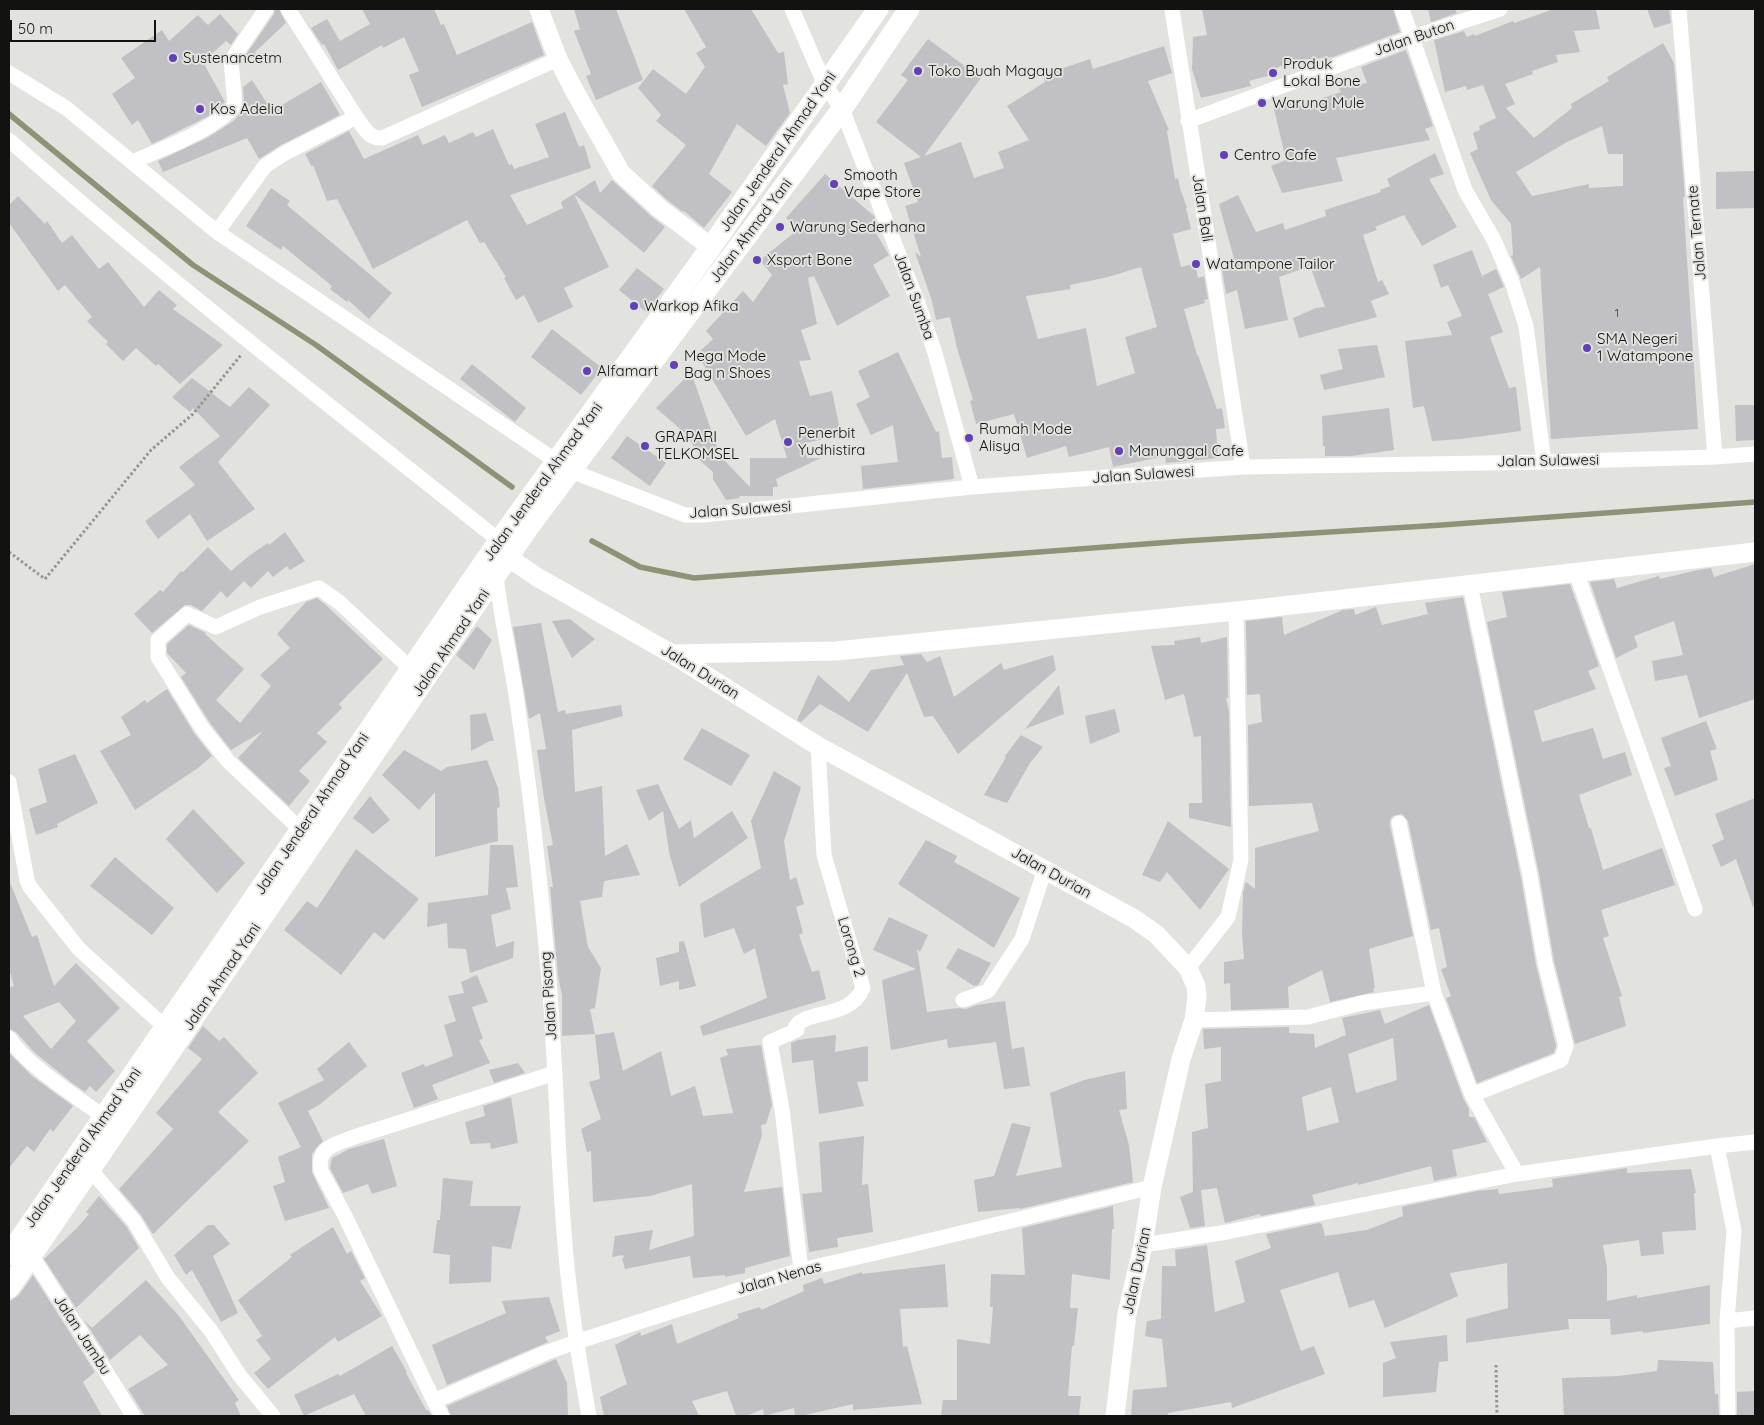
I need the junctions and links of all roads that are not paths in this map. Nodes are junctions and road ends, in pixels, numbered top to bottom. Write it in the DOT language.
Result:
graph roads {
  1 [pos="266,9"];
  2 [pos="288,9"];
  3 [pos="539,9"];
  4 [pos="792,9"];
  5 [pos="878,9"];
  6 [pos="909,9"];
  7 [pos="1172,9"];
  8 [pos="1402,9"];
  9 [pos="1500,9"];
  10 [pos="1678,9"];
  11 [pos="1411,38"];
  12 [pos="558,58"];
  13 [pos="9,73"];
  14 [pos="825,85"];
  15 [pos="842,109"];
  16 [pos="356,117"];
  17 [pos="1188,121"];
  18 [pos="9,140"];
  19 [pos="133,162"];
  20 [pos="217,232"];
  21 [pos="711,247"];
  22 [pos="1755,454"];
  23 [pos="1714,457"];
  24 [pos="1544,462"];
  25 [pos="1243,467"];
  26 [pos="559,474"];
  27 [pos="972,487"];
  28 [pos="504,550"];
  29 [pos="1755,552"];
  30 [pos="1576,572"];
  31 [pos="496,576"];
  32 [pos="1470,585"];
  33 [pos="1236,610"];
  34 [pos="672,654"];
  35 [pos="411,668"];
  36 [pos="818,746"];
  37 [pos="9,782"];
  38 [pos="1399,823"];
  39 [pos="301,830"];
  40 [pos="1045,869"];
  41 [pos="1695,909"];
  42 [pos="1188,968"];
  43 [pos="1434,993"];
  44 [pos="964,1000"];
  45 [pos="1194,1020"];
  46 [pos="166,1028"];
  47 [pos="9,1038"];
  48 [pos="555,1073"];
  49 [pos="1472,1095"];
  50 [pos="104,1117"];
  51 [pos="1755,1142"];
  52 [pos="1717,1146"];
  53 [pos="90,1169"];
  54 [pos="1517,1174"];
  55 [pos="1152,1187"];
  56 [pos="1143,1244"];
  57 [pos="9,1255"];
  58 [pos="31,1255"];
  59 [pos="802,1270"];
  60 [pos="9,1288"];
  61 [pos="1755,1318"];
  62 [pos="1727,1321"];
  63 [pos="576,1342"];
  64 [pos="434,1401"];
  65 [pos="133,1416"];
  66 [pos="273,1416"];
  67 [pos="442,1416"];
  68 [pos="589,1416"];
  69 [pos="1115,1416"];
  70 [pos="1728,1416"];
  1 -- 19 [label="street"];
  2 -- 16 [label="street"];
  3 -- 12 [label="street"];
  4 -- 14 [label="street, Jalan Sumba"];
  5 -- 14 [label="main road, Jalan Jenderal Ahmad Yani"];
  6 -- 15 [label="main road, Jalan Ahmad Yani"];
  7 -- 17 [label="street, Jalan Bali"];
  8 -- 11 [label="street"];
  9 -- 11 [label="street, Jalan Buton"];
  10 -- 23 [label="street, Jalan Ternate"];
  11 -- 17 [label="street, Jalan Buton"];
  11 -- 24 [label="street"];
  12 -- 16 [label="street"];
  12 -- 21 [label="street"];
  13 -- 19 [label="street, Jalan Sulawesi"];
  14 -- 15 [label="street, Jalan Sumba"];
  14 -- 21 [label="main road, Jalan Jenderal Ahmad Yani"];
  15 -- 26 [label="main road, Jalan Ahmad Yani"];
  15 -- 27 [label="street, Jalan Sumba"];
  16 -- 20 [label="street"];
  17 -- 25 [label="street, Jalan Bali"];
  18 -- 28 [label="street"];
  19 -- 20 [label="street, Jalan Sulawesi"];
  20 -- 26 [label="street, Jalan Sulawesi"];
  21 -- 26 [label="main road, Jalan Jenderal Ahmad Yani"];
  22 -- 23 [label="street, Jalan Sulawesi"];
  23 -- 24 [label="street, Jalan Sulawesi"];
  24 -- 25 [label="street, Jalan Sulawesi"];
  25 -- 27 [label="street, Jalan Sulawesi"];
  26 -- 27 [label="street, Jalan Sulawesi"];
  26 -- 28 [label="main road, Jalan Ahmad Yani"];
  28 -- 31 [label="main road, Jalan Ahmad Yani"];
  28 -- 34 [label="street, Jalan Durian"];
  28 -- 35 [label="main road, Jalan Jenderal Ahmad Yani"];
  29 -- 30 [label="street"];
  30 -- 32 [label="street"];
  30 -- 41 [label="street"];
  31 -- 48 [label="street, Jalan Pisang"];
  31 -- 53 [label="main road, Jalan Ahmad Yani"];
  32 -- 33 [label="street"];
  32 -- 49 [label="street"];
  33 -- 34 [label="street"];
  33 -- 42 [label="street"];
  34 -- 36 [label="street, Jalan Durian"];
  35 -- 39 [label="main road, Jalan Jenderal Ahmad Yani"];
  35 -- 39 [label="street"];
  36 -- 40 [label="street, Jalan Durian"];
  36 -- 59 [label="street, Lorong 2"];
  37 -- 46 [label="street"];
  38 -- 43 [label="street"];
  39 -- 46 [label="main road, Jalan Jenderal Ahmad Yani"];
  40 -- 42 [label="street, Jalan Durian"];
  40 -- 44 [label="street"];
  42 -- 45 [label="street, Jalan Durian"];
  43 -- 45 [label="street"];
  43 -- 49 [label="street"];
  45 -- 55 [label="street, Jalan Durian"];
  46 -- 50 [label="main road, Jalan Jenderal Ahmad Yani"];
  47 -- 50 [label="street"];
  48 -- 63 [label="street, Jalan Pisang"];
  48 -- 64 [label="street"];
  49 -- 54 [label="street"];
  50 -- 57 [label="main road, Jalan Jenderal Ahmad Yani"];
  51 -- 52 [label="street"];
  52 -- 54 [label="street"];
  52 -- 62 [label="street"];
  53 -- 58 [label="main road, Jalan Ahmad Yani"];
  53 -- 66 [label="street"];
  54 -- 56 [label="street"];
  55 -- 56 [label="street, Jalan Durian"];
  55 -- 59 [label="street, Jalan Nenas"];
  56 -- 69 [label="street, Jalan Durian"];
  58 -- 60 [label="main road, Jalan Ahmad Yani"];
  58 -- 65 [label="street, Jalan Jambu"];
  59 -- 63 [label="street, Jalan Nenas"];
  61 -- 62 [label="street"];
  62 -- 70 [label="street"];
  63 -- 64 [label="street, Jalan Nenas"];
  63 -- 68 [label="street, Jalan Pisang"];
  64 -- 67 [label="street"];
}
